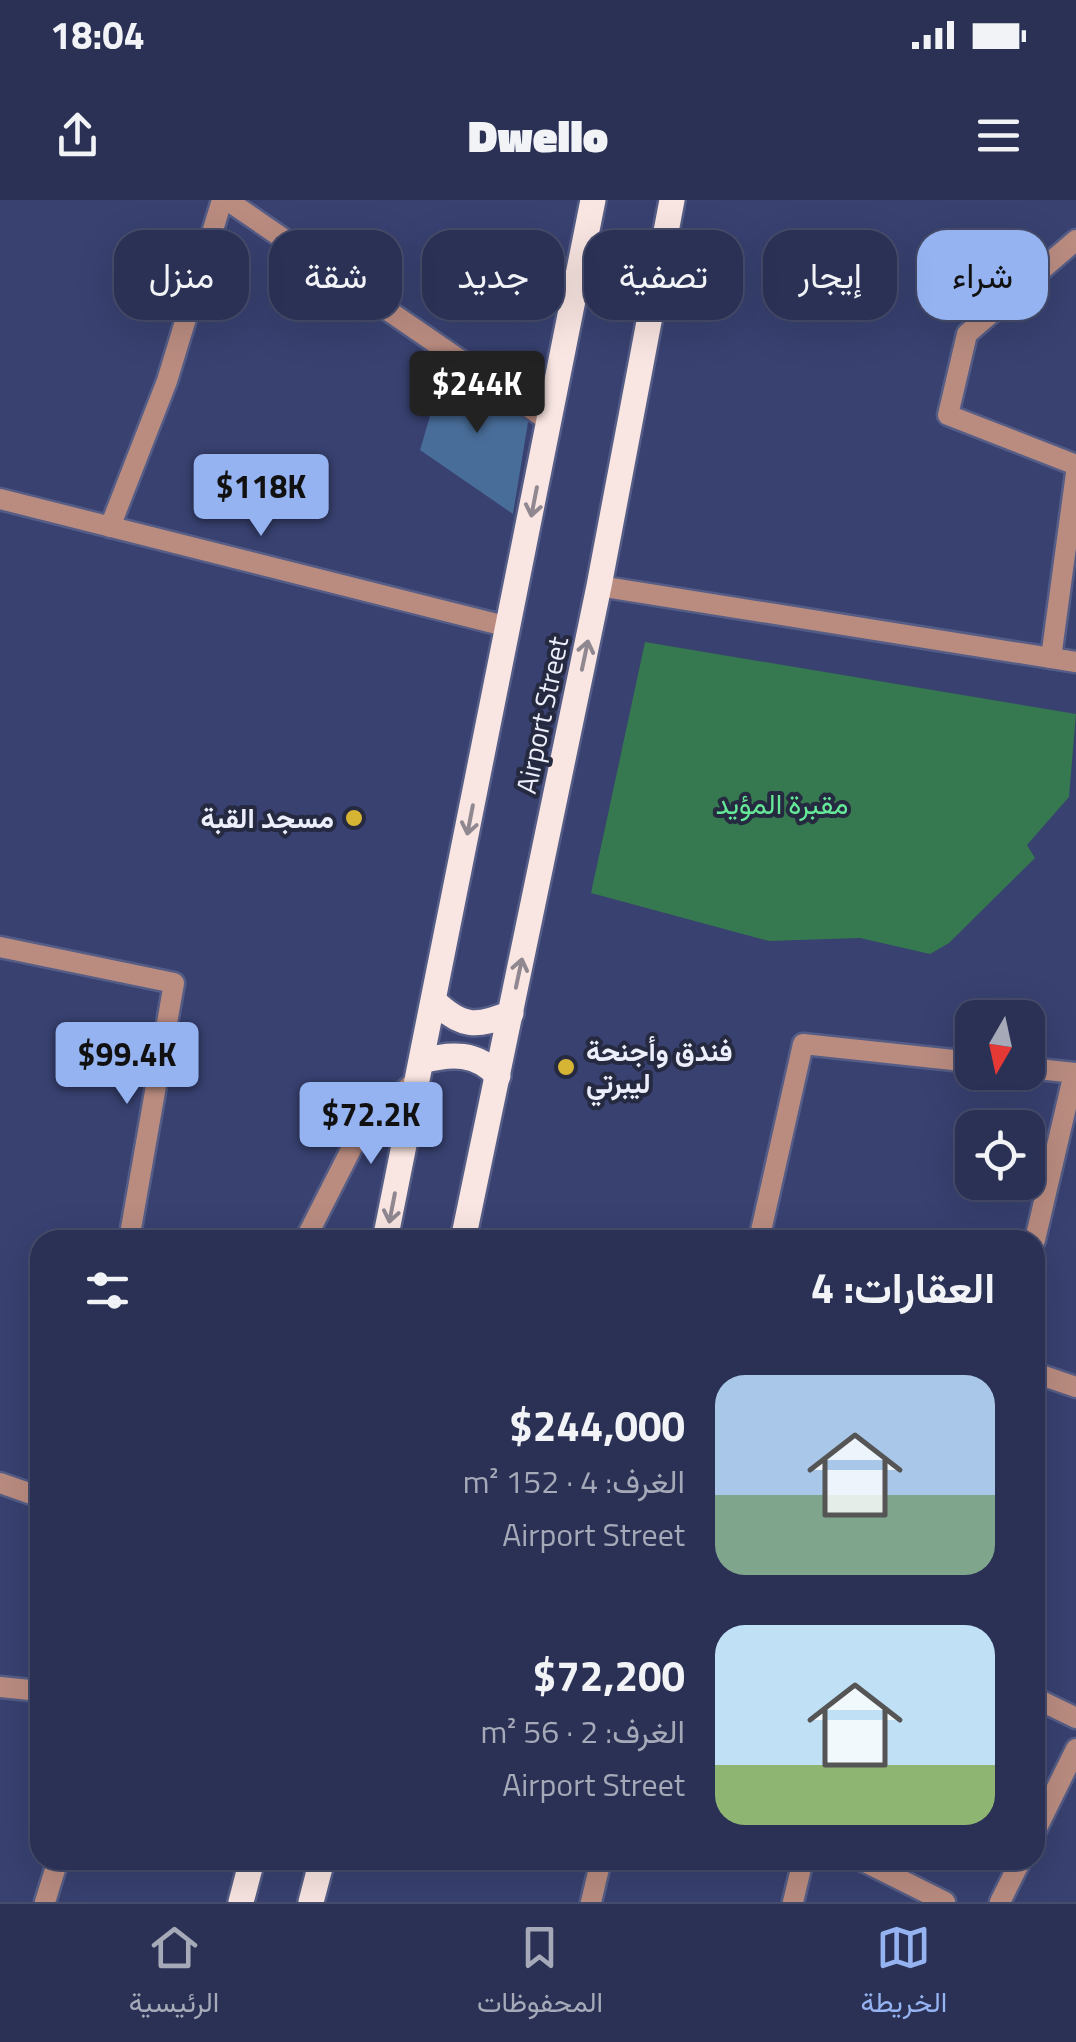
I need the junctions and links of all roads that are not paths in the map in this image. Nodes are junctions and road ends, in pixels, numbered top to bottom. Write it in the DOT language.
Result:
graph roads {
  1 [pos="224,200"];
  2 [pos="593,200"];
  3 [pos="672,200"];
  4 [pos="1076,240"];
  5 [pos="549,421"];
  6 [pos="1076,465"];
  7 [pos="1076,473"];
  8 [pos="0,499"];
  9 [pos="110,527"];
  10 [pos="599,586"];
  11 [pos="509,627"];
  12 [pos="1050,658"];
  13 [pos="1076,662"];
  14 [pos="0,947"];
  15 [pos="434,1001"];
  16 [pos="511,1014"];
  17 [pos="955,1060"];
  18 [pos="420,1070"];
  19 [pos="1045,1070"];
  20 [pos="1075,1073"];
  21 [pos="498,1076"];
  22 [pos="131,1230"];
  23 [pos="310,1230"];
  24 [pos="388,1230"];
  25 [pos="466,1230"];
  26 [pos="761,1230"];
  27 [pos="1037,1230"];
  28 [pos="1045,1376"];
  29 [pos="1076,1387"];
  30 [pos="0,1483"];
  31 [pos="30,1494"];
  32 [pos="0,1686"];
  33 [pos="30,1690"];
  34 [pos="1045,1703"];
  35 [pos="1076,1718"];
  36 [pos="1076,1749"];
  37 [pos="1045,1812"];
  38 [pos="55,1870"];
  39 [pos="319,1870"];
  40 [pos="599,1870"];
  41 [pos="801,1870"];
  42 [pos="880,1870"];
  43 [pos="1016,1870"];
  44 [pos="246,1881"];
  45 [pos="45,1902"];
  46 [pos="262,1902"];
  47 [pos="311,1902"];
  48 [pos="591,1902"];
  49 [pos="793,1902"];
  50 [pos="945,1902"];
  51 [pos="1000,1902"];
  1 -- 5 [label="street"];
  1 -- 9 [label="street"];
  2 -- 5 [label="main road, Airport Street"];
  3 -- 10 [label="main road, Airport Street"];
  4 -- 6 [label="street"];
  5 -- 11 [label="main road, Airport Street, one-way"];
  7 -- 12 [label="street"];
  8 -- 9 [label="street"];
  9 -- 11 [label="street"];
  10 -- 12 [label="street"];
  16 -- 10 [label="main road, Airport Street, one-way"];
  11 -- 15 [label="main road, Airport Street, one-way"];
  12 -- 13 [label="street"];
  14 -- 22 [label="street"];
  15 -- 16 [label="main road"];
  15 -- 18 [label="main road, Airport Street"];
  16 -- 21 [label="main road, Airport Street"];
  17 -- 26 [label="street"];
  18 -- 21 [label="main road"];
  18 -- 23 [label="street"];
  18 -- 24 [label="main road, Airport Street, one-way"];
  19 -- 20 [label="street"];
  20 -- 27 [label="street"];
  21 -- 25 [label="main road, Airport Street"];
  28 -- 29 [label="street"];
  30 -- 31 [label="street"];
  32 -- 33 [label="street"];
  34 -- 35 [label="street"];
  36 -- 37 [label="street"];
  38 -- 45 [label="street"];
  39 -- 47 [label="main road"];
  40 -- 48 [label="street"];
  41 -- 49 [label="street"];
  42 -- 50 [label="street"];
  43 -- 51 [label="street"];
  44 -- 46 [label="main road"];
}
